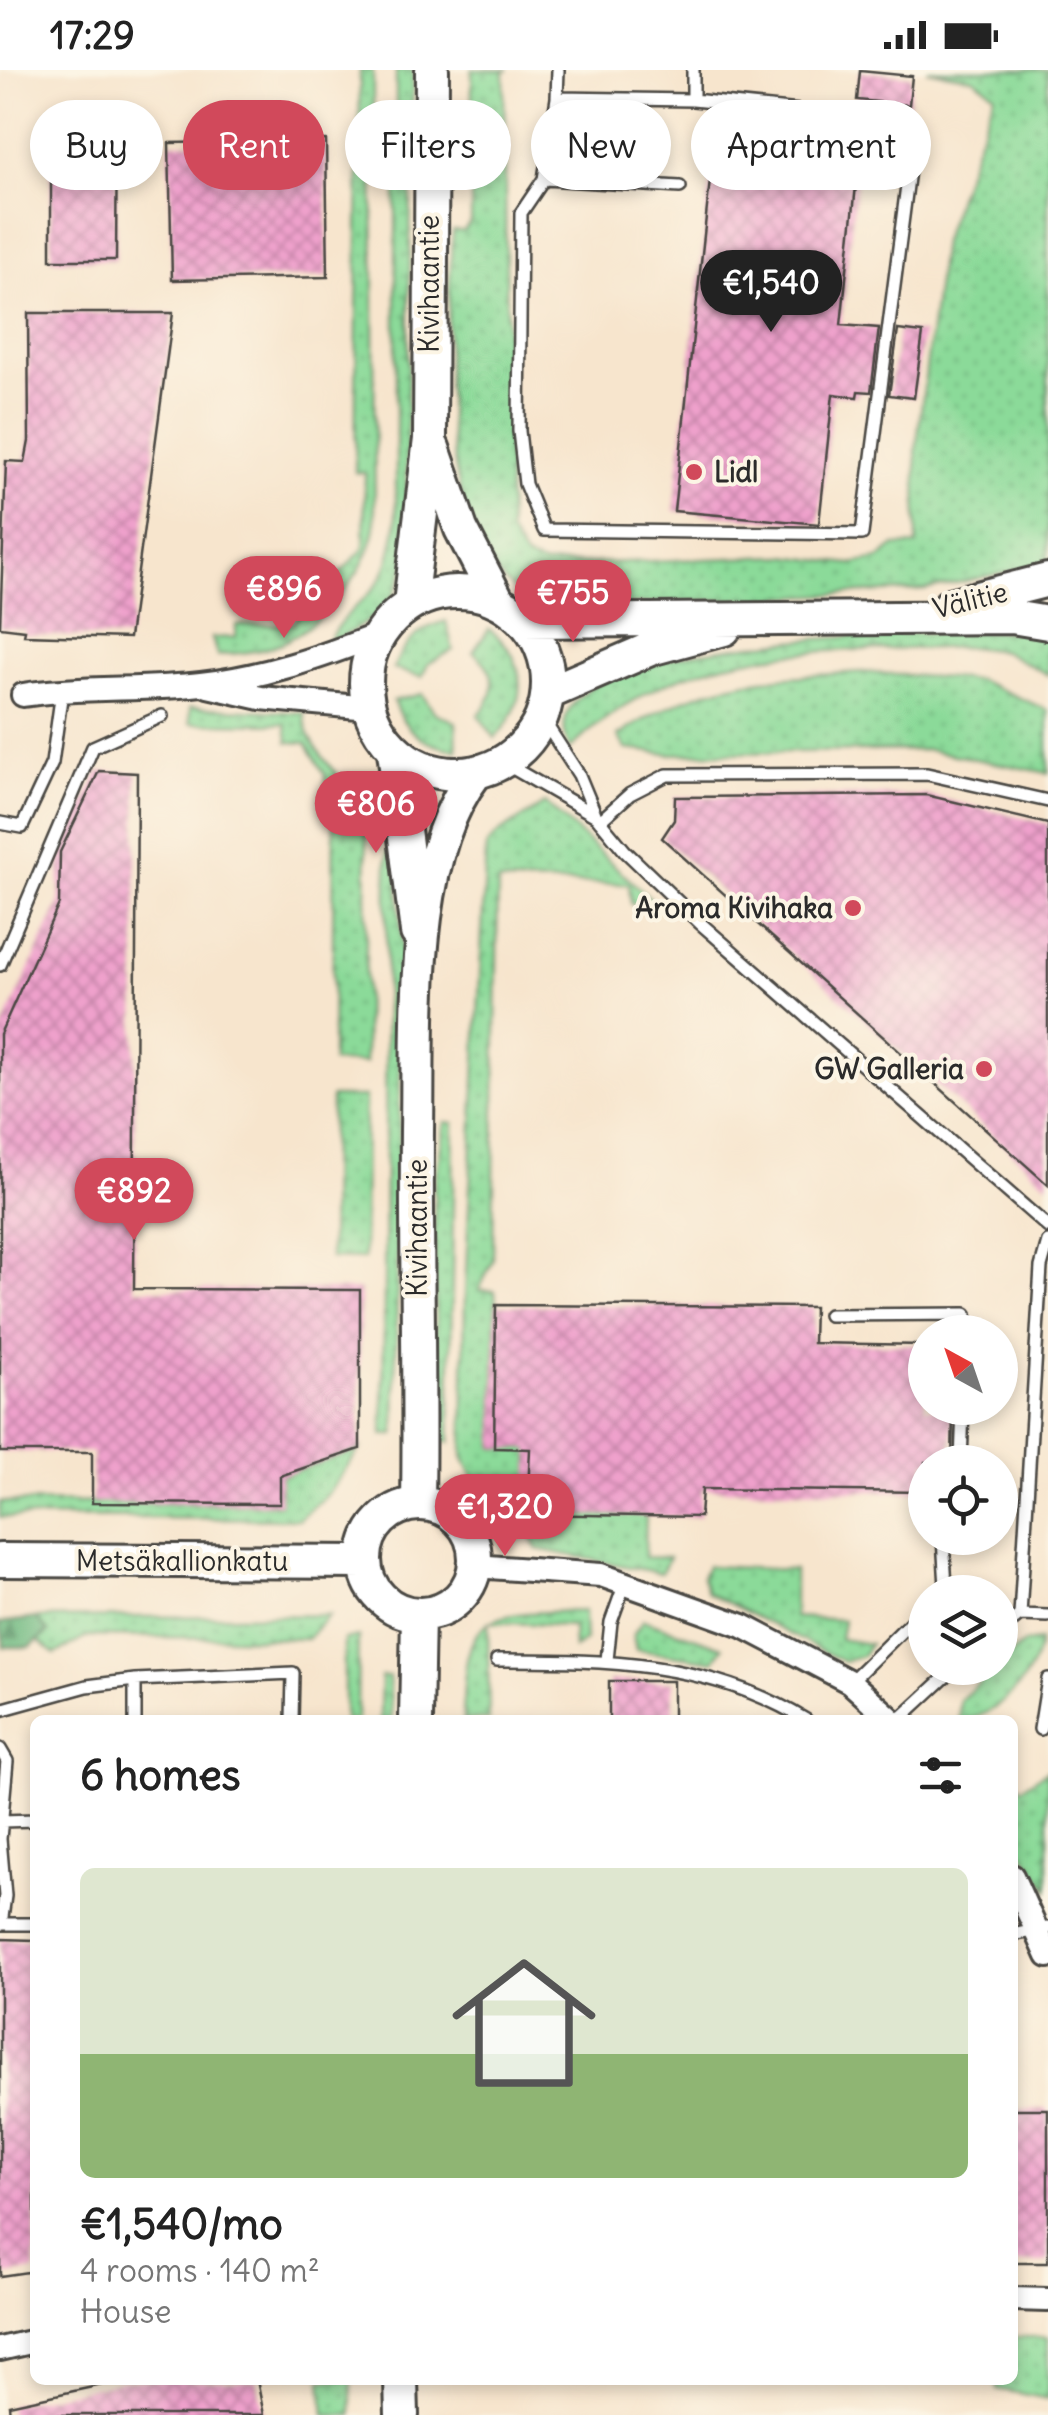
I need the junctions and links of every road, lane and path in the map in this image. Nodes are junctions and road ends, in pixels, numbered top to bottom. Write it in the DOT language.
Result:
graph roads {
  1 [pos="432,70"];
  2 [pos="558,70"];
  3 [pos="693,70"];
  4 [pos="557,98"];
  5 [pos="694,100"];
  6 [pos="671,186"];
  7 [pos="680,187"];
  8 [pos="537,190"];
  9 [pos="906,190"];
  10 [pos="430,439"];
  11 [pos="1048,580"];
  12 [pos="410,604"];
  13 [pos="512,611"];
  14 [pos="892,619"];
  15 [pos="752,622"];
  16 [pos="1048,623"];
  17 [pos="380,634"];
  18 [pos="200,684"];
  19 [pos="63,688"];
  20 [pos="23,695"];
  21 [pos="545,706"];
  22 [pos="369,708"];
  23 [pos="162,716"];
  24 [pos="394,750"];
  25 [pos="489,768"];
  26 [pos="1048,800"];
  27 [pos="598,818"];
  28 [pos="0,823"];
  29 [pos="420,952"];
  30 [pos="0,965"];
  31 [pos="1048,1228"];
  32 [pos="1048,1242"];
  33 [pos="1044,1267"];
  34 [pos="829,1315"];
  35 [pos="966,1315"];
  36 [pos="418,1504"];
  37 [pos="0,1560"];
  38 [pos="365,1562"];
  39 [pos="474,1566"];
  40 [pos="625,1584"];
  41 [pos="418,1614"];
  42 [pos="1020,1615"];
  43 [pos="1048,1616"];
  44 [pos="908,1625"];
  45 [pos="497,1660"];
  46 [pos="607,1660"];
  47 [pos="1048,1679"];
  48 [pos="135,1680"];
  49 [pos="850,1682"];
  50 [pos="935,1685"];
  51 [pos="0,1710"];
  52 [pos="135,1715"];
  53 [pos="292,1715"];
  54 [pos="416,1715"];
  55 [pos="798,1715"];
  56 [pos="889,1715"];
  57 [pos="901,1715"];
  58 [pos="1040,1729"];
  59 [pos="0,1749"];
  60 [pos="30,1820"];
  61 [pos="2,1821"];
  62 [pos="1018,1887"];
  63 [pos="0,1924"];
  64 [pos="30,1924"];
  65 [pos="1042,1929"];
  66 [pos="1048,1956"];
  67 [pos="1018,2299"];
  68 [pos="1048,2300"];
  69 [pos="30,2342"];
  70 [pos="0,2349"];
  71 [pos="401,2385"];
  72 [pos="402,2415"];
  1 -- 10 [label="main road, Kivihaantie"];
  2 -- 4 [label="lane"];
  3 -- 5 [label="lane"];
  4 -- 5 [label="lane"];
  6 -- 7 [label="lane"];
  8 -- 9 [label="lane"];
  10 -- 12 [label="main road, Kivihaantie"];
  10 -- 13 [label="main road, Kivihaantie"];
  11 -- 14 [label="main road, Välitie"];
  12 -- 13 [label="main road"];
  12 -- 17 [label="main road"];
  13 -- 15 [label="main road, Välitie"];
  13 -- 21 [label="main road"];
  14 -- 15 [label="main road, Välitie"];
  14 -- 16 [label="main road, Välitie"];
  15 -- 21 [label="main road, Välitie"];
  17 -- 18 [label="street"];
  17 -- 22 [label="main road"];
  18 -- 19 [label="street"];
  18 -- 22 [label="street"];
  19 -- 20 [label="street"];
  19 -- 28 [label="lane"];
  21 -- 25 [label="main road"];
  21 -- 27 [label="lane"];
  22 -- 24 [label="main road"];
  23 -- 30 [label="lane"];
  24 -- 25 [label="main road"];
  24 -- 29 [label="main road, Kivihaantie"];
  25 -- 27 [label="lane"];
  25 -- 29 [label="main road, Kivihaantie"];
  26 -- 27 [label="lane"];
  27 -- 31 [label="lane"];
  29 -- 36 [label="main road, Kivihaantie"];
  32 -- 33 [label="lane"];
  33 -- 42 [label="lane"];
  34 -- 35 [label="lane"];
  36 -- 38 [label="main road"];
  36 -- 39 [label="main road"];
  37 -- 38 [label="main road, Metsäkallionkatu"];
  38 -- 41 [label="main road"];
  39 -- 40 [label="street"];
  39 -- 41 [label="main road"];
  40 -- 46 [label="lane"];
  40 -- 49 [label="street"];
  41 -- 54 [label="main road"];
  42 -- 43 [label="lane"];
  44 -- 49 [label="lane"];
  45 -- 46 [label="lane"];
  46 -- 55 [label="lane"];
  47 -- 58 [label="lane"];
  48 -- 51 [label="lane"];
  48 -- 52 [label="lane"];
  48 -- 53 [label="lane"];
  49 -- 56 [label="street"];
  50 -- 57 [label="lane"];
  59 -- 61 [label="lane"];
  60 -- 61 [label="lane"];
  61 -- 63 [label="lane"];
  62 -- 65 [label="street"];
  63 -- 64 [label="lane"];
  65 -- 66 [label="street"];
  67 -- 68 [label="street"];
  69 -- 70 [label="street"];
  71 -- 72 [label="main road"];
}
